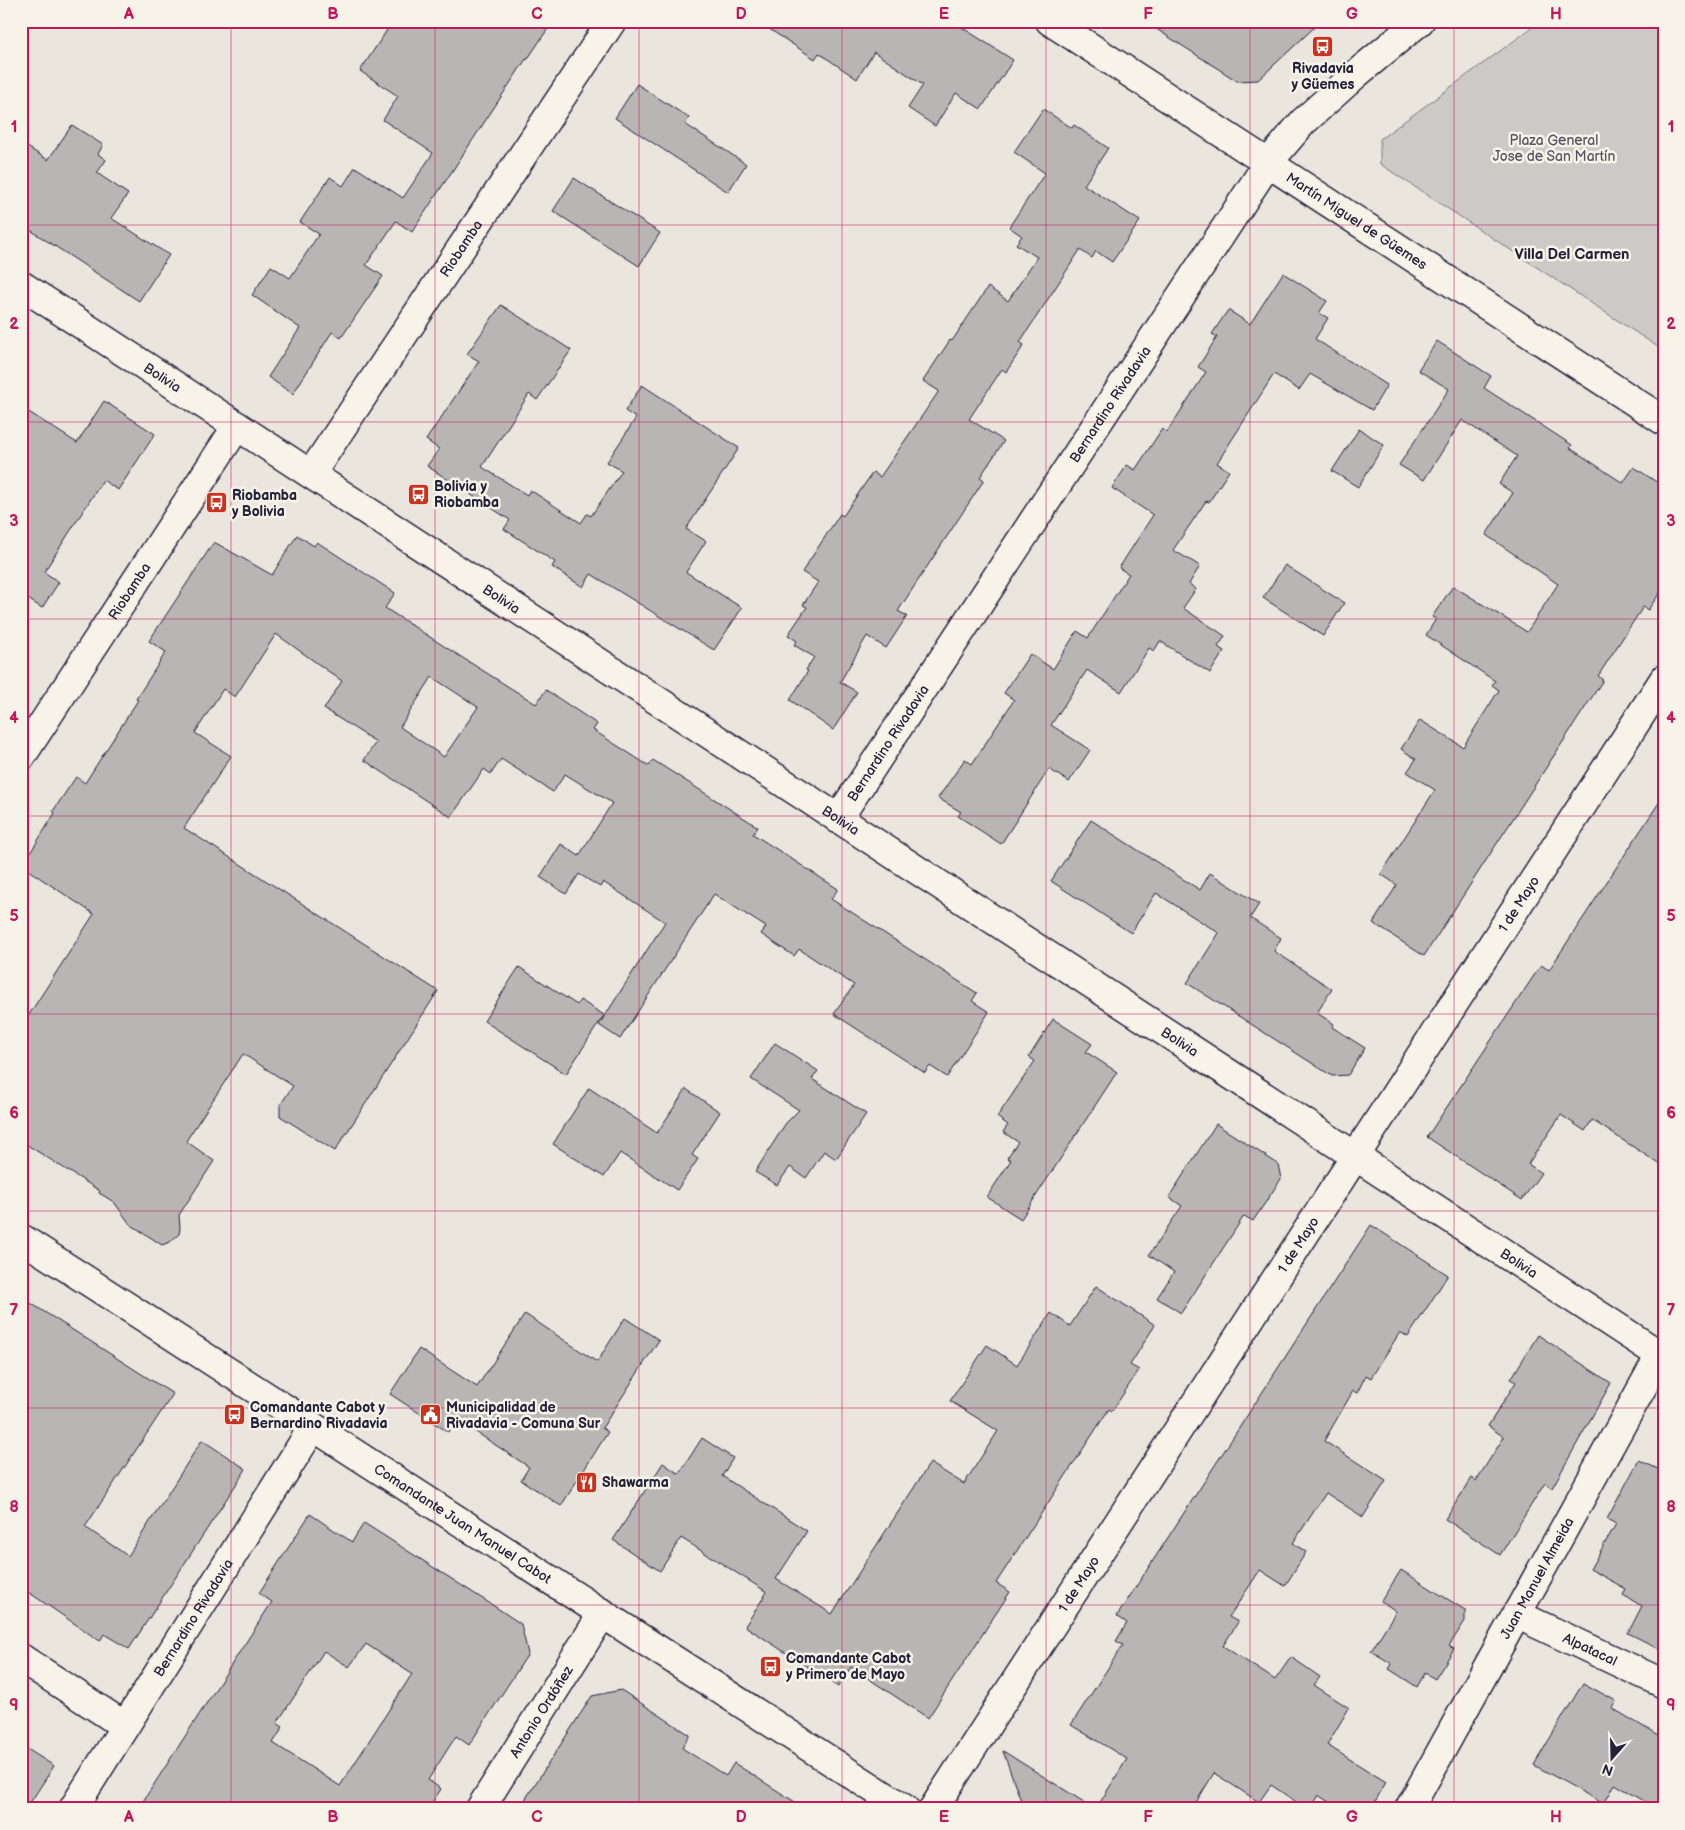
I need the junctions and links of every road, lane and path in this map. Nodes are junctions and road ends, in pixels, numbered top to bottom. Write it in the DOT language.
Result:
graph roads {
  1 [pos="612,21"];
  2 [pos="1050,21"];
  3 [pos="1420,21"];
  4 [pos="1268,163"];
  5 [pos="21,285"];
  6 [pos="1664,421"];
  7 [pos="236,426"];
  8 [pos="311,474"];
  9 [pos="1664,680"];
  10 [pos="21,757"];
  11 [pos="838,818"];
  12 [pos="1355,1157"];
  13 [pos="21,1238"];
  14 [pos="1662,1351"];
  15 [pos="313,1427"];
  16 [pos="603,1613"];
  17 [pos="1516,1614"];
  18 [pos="21,1658"];
  19 [pos="1664,1684"];
  20 [pos="125,1726"];
  21 [pos="73,1809"];
  22 [pos="480,1809"];
  23 [pos="905,1809"];
  24 [pos="933,1809"];
  25 [pos="1409,1809"];
  1 -- 8 [label="street, Riobamba"];
  2 -- 4 [label="street, Martín Miguel de Güemes"];
  3 -- 4 [label="street, Bernardino Rivadavia"];
  4 -- 6 [label="street, Martín Miguel de Güemes"];
  4 -- 11 [label="street, Bernardino Rivadavia"];
  5 -- 7 [label="street, Bolivia"];
  7 -- 8 [label="street, Bolivia"];
  7 -- 10 [label="street, Riobamba"];
  8 -- 11 [label="street, Bolivia"];
  9 -- 12 [label="street, 1 de Mayo"];
  11 -- 12 [label="street, Bolivia"];
  12 -- 14 [label="street, Bolivia"];
  12 -- 24 [label="street, 1 de Mayo"];
  13 -- 15 [label="street, Comandante Juan Manuel Cabot"];
  14 -- 17 [label="street, Juan Manuel Almeida"];
  15 -- 16 [label="street, Comandante Juan Manuel Cabot"];
  15 -- 20 [label="street, Bernardino Rivadavia"];
  16 -- 22 [label="street, Antonio Ordóñez"];
  16 -- 23 [label="street, Comandante Juan Manuel Cabot"];
  17 -- 19 [label="street, Alpatacal"];
  17 -- 25 [label="street, Juan Manuel Almeida"];
  18 -- 20 [label="street"];
  20 -- 21 [label="street, Bernardino Rivadavia"];
}
